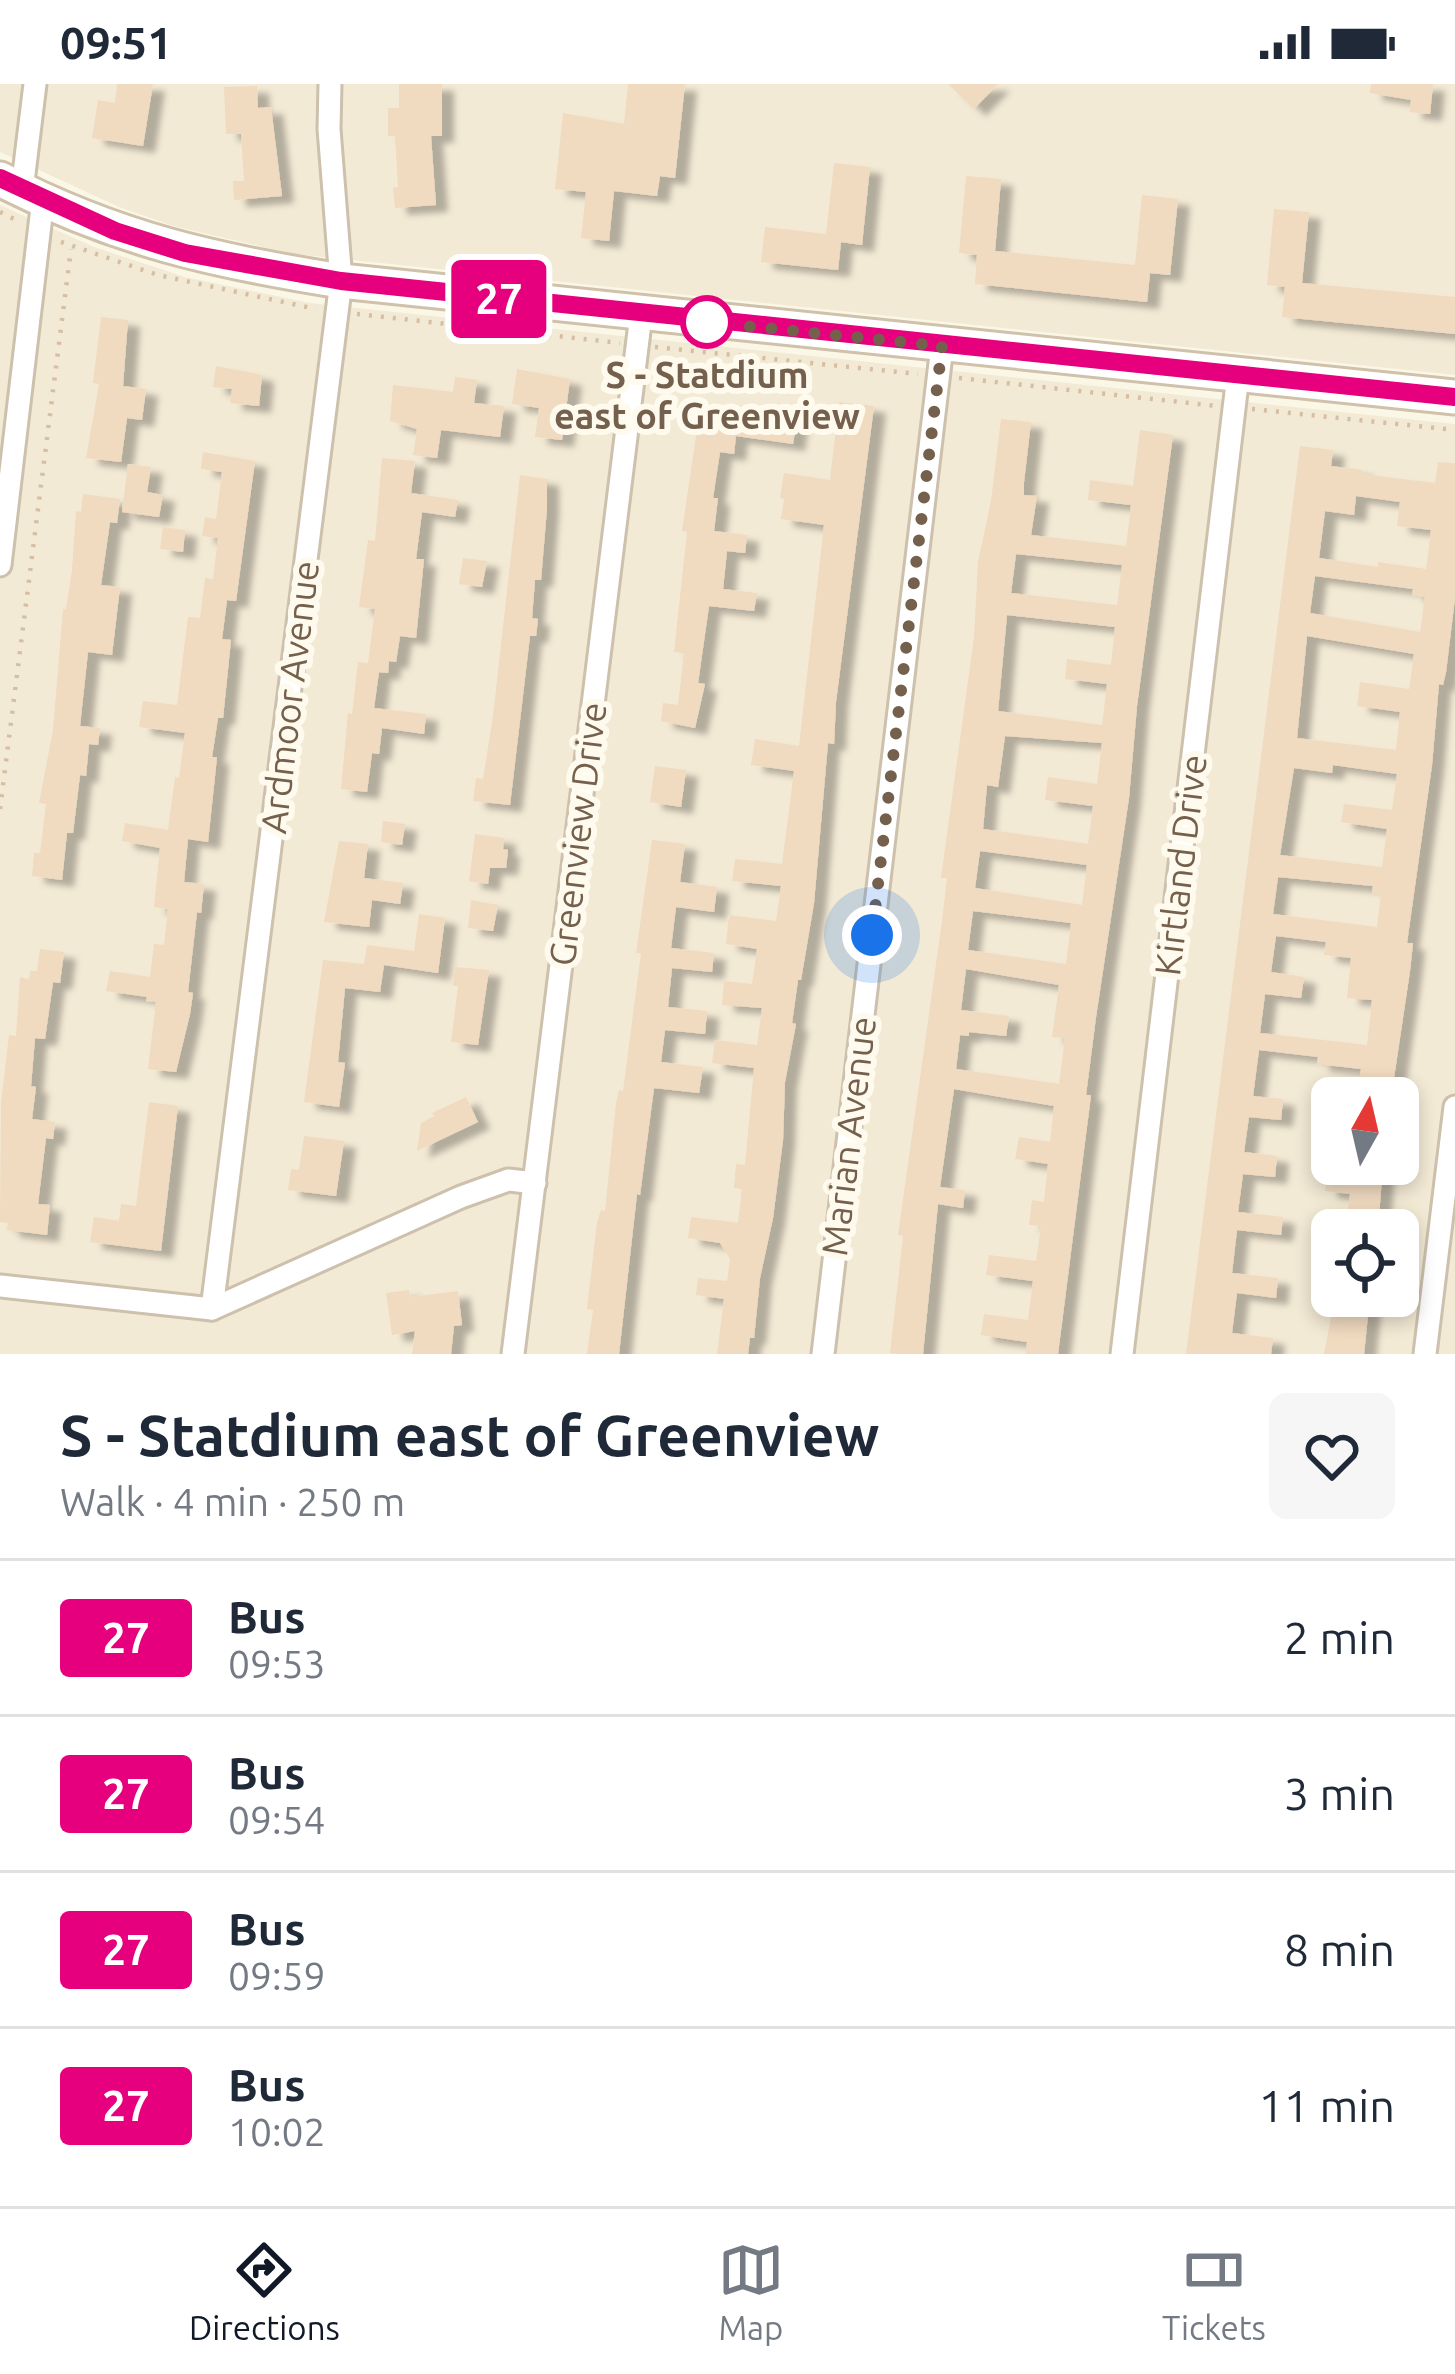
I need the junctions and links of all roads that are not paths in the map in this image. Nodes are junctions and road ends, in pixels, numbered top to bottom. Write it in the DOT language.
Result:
graph roads {
  1 [pos="35,84"];
  2 [pos="330,84"];
  3 [pos="22,189"];
  4 [pos="341,281"];
  5 [pos="641,315"];
  6 [pos="942,346"];
  7 [pos="1238,375"];
  8 [pos="1455,397"];
  9 [pos="0,565"];
  10 [pos="1455,1107"];
  11 [pos="535,1183"];
  12 [pos="0,1286"];
  13 [pos="212,1310"];
  14 [pos="514,1354"];
  15 [pos="823,1354"];
  16 [pos="1122,1354"];
  17 [pos="1425,1354"];
  1 -- 3 [label="street"];
  2 -- 4 [label="street, Ardmoor Avenue"];
  3 -- 4 [label="main road"];
  3 -- 9 [label="street"];
  4 -- 5 [label="main road"];
  4 -- 13 [label="street, Ardmoor Avenue"];
  5 -- 6 [label="main road"];
  5 -- 11 [label="street, Greenview Drive"];
  6 -- 7 [label="main road"];
  6 -- 15 [label="street, Marian Avenue"];
  7 -- 8 [label="main road"];
  7 -- 16 [label="street, Kirtland Drive"];
  10 -- 17 [label="street"];
  11 -- 13 [label="street"];
  11 -- 14 [label="street, Greenview Drive"];
  12 -- 13 [label="street"];
}
